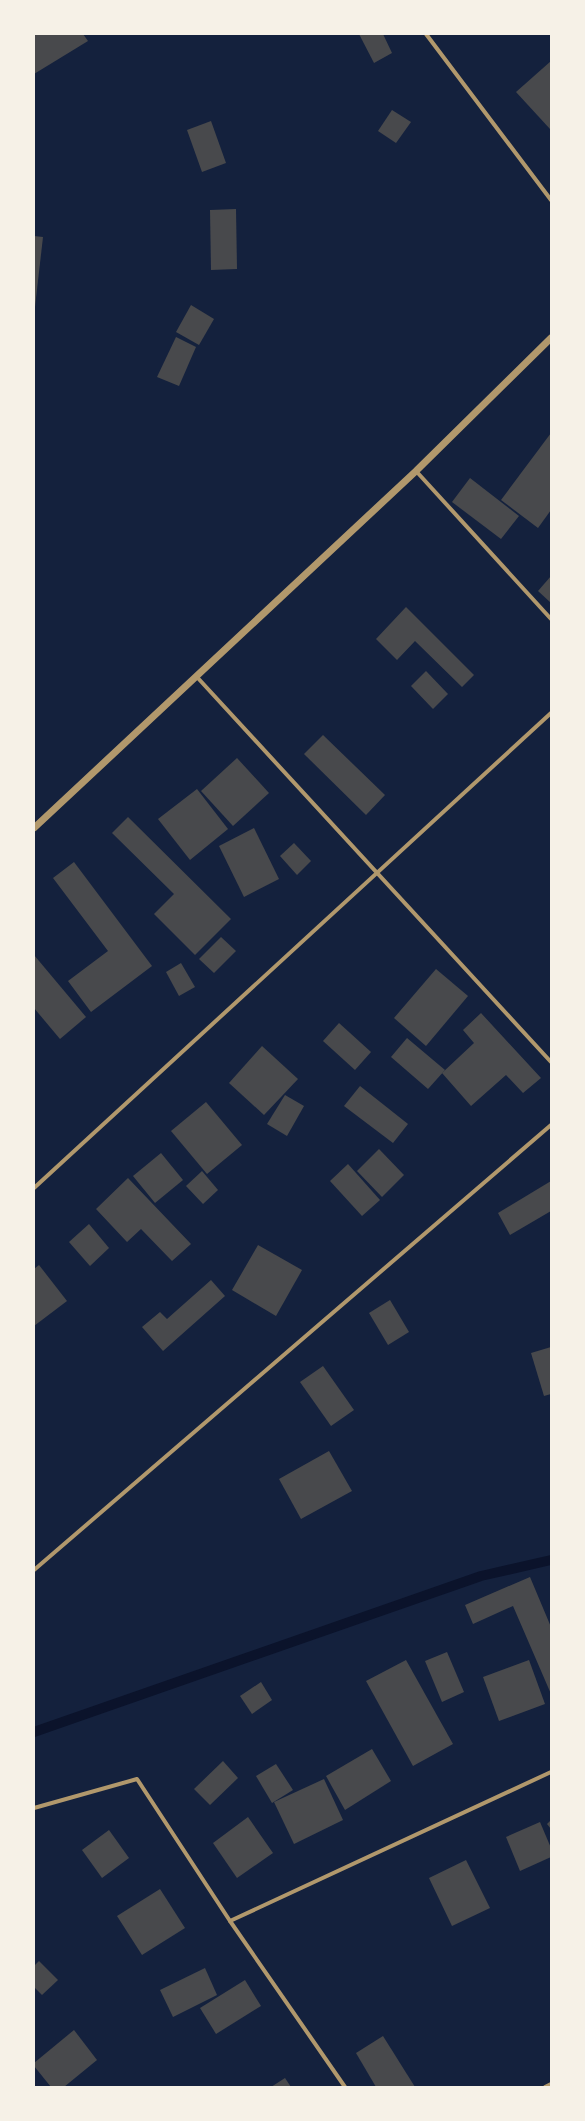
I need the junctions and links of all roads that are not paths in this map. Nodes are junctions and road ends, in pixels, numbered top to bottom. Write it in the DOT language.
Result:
graph roads {
  1 [pos="426,34"];
  2 [pos="551,200"];
  3 [pos="551,338"];
  4 [pos="416,471"];
  5 [pos="551,619"];
  6 [pos="196,676"];
  7 [pos="551,713"];
  8 [pos="34,828"];
  9 [pos="377,873"];
  10 [pos="551,1062"];
  11 [pos="551,1125"];
  12 [pos="34,1188"];
  13 [pos="34,1570"];
  14 [pos="551,1772"];
  15 [pos="34,1808"];
  16 [pos="230,1920"];
  17 [pos="551,2084"];
  18 [pos="345,2087"];
  19 [pos="545,2087"];
  1 -- 2 [label="street"];
  3 -- 4 [label="street"];
  4 -- 5 [label="street"];
  4 -- 6 [label="street"];
  6 -- 8 [label="street"];
  6 -- 9 [label="street"];
  7 -- 9 [label="street"];
  9 -- 10 [label="street"];
  9 -- 12 [label="street"];
  11 -- 13 [label="street"];
  14 -- 16 [label="street"];
  15 -- 16 [label="street"];
  16 -- 18 [label="street"];
  17 -- 19 [label="street"];
}
